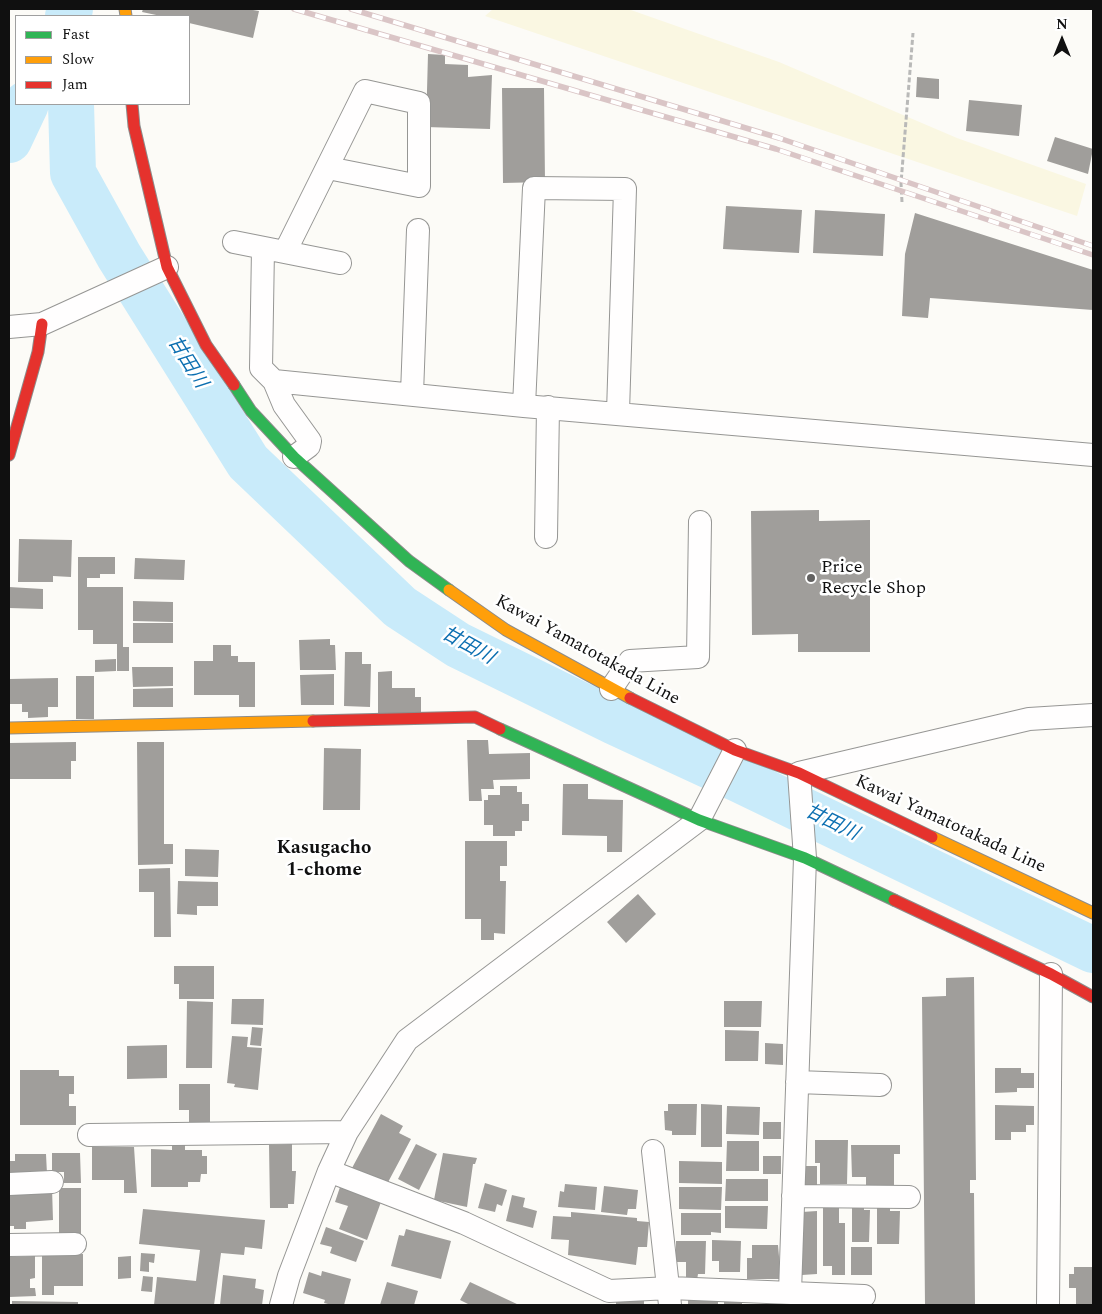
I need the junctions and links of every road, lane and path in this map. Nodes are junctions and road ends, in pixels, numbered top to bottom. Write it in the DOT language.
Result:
graph roads {
  1 [pos="913,33"];
  2 [pos="132,105"];
  3 [pos="328,168"];
  4 [pos="902,202"];
  5 [pos="418,230"];
  6 [pos="234,242"];
  7 [pos="274,251"];
  8 [pos="340,263"];
  9 [pos="167,268"];
  10 [pos="24,326"];
  11 [pos="274,381"];
  12 [pos="412,394"];
  13 [pos="524,406"];
  14 [pos="548,407"];
  15 [pos="618,412"];
  16 [pos="9,455"];
  17 [pos="1093,455"];
  18 [pos="294,457"];
  19 [pos="700,522"];
  20 [pos="546,537"];
  21 [pos="612,689"];
  22 [pos="1093,715"];
  23 [pos="9,728"];
  24 [pos="732,756"];
  25 [pos="799,773"];
  26 [pos="699,820"];
  27 [pos="804,850"];
  28 [pos="1093,913"];
  29 [pos="1051,974"];
  30 [pos="1093,997"];
  31 [pos="797,1082"];
  32 [pos="880,1084"];
  33 [pos="347,1132"];
  34 [pos="89,1135"];
  35 [pos="653,1151"];
  36 [pos="329,1171"];
  37 [pos="52,1182"];
  38 [pos="9,1184"];
  39 [pos="793,1196"];
  40 [pos="909,1196"];
  41 [pos="75,1244"];
  42 [pos="9,1245"];
  43 [pos="780,1296"];
  44 [pos="864,1296"];
  45 [pos="670,1297"];
  46 [pos="281,1305"];
  47 [pos="1048,1305"];
  1 -- 4 [label="path"];
  2 -- 9 [label="main road, Kawai Yamatotakada Line"];
  3 -- 3 [label="street"];
  3 -- 7 [label="street"];
  5 -- 12 [label="street"];
  6 -- 7 [label="street"];
  7 -- 8 [label="street"];
  7 -- 11 [label="street"];
  9 -- 10 [label="street"];
  9 -- 18 [label="main road, Kawai Yamatotakada Line"];
  10 -- 16 [label="main road"];
  11 -- 12 [label="street"];
  11 -- 18 [label="street"];
  12 -- 13 [label="street"];
  13 -- 14 [label="street"];
  13 -- 15 [label="street"];
  14 -- 15 [label="street"];
  14 -- 20 [label="street"];
  15 -- 17 [label="street"];
  18 -- 21 [label="main road, Kawai Yamatotakada Line"];
  19 -- 21 [label="street"];
  21 -- 24 [label="main road, Kawai Yamatotakada Line"];
  22 -- 25 [label="street"];
  23 -- 26 [label="main road"];
  24 -- 25 [label="main road, Kawai Yamatotakada Line"];
  24 -- 26 [label="street"];
  25 -- 27 [label="street"];
  25 -- 28 [label="main road, Kawai Yamatotakada Line"];
  26 -- 27 [label="main road"];
  26 -- 33 [label="street"];
  27 -- 29 [label="main road"];
  27 -- 31 [label="street"];
  29 -- 30 [label="main road"];
  29 -- 47 [label="street"];
  31 -- 32 [label="street"];
  31 -- 39 [label="street"];
  33 -- 34 [label="street"];
  33 -- 36 [label="street"];
  35 -- 45 [label="street"];
  36 -- 45 [label="street"];
  36 -- 46 [label="street"];
  37 -- 38 [label="street"];
  39 -- 40 [label="street"];
  39 -- 43 [label="street"];
  41 -- 42 [label="street"];
  43 -- 44 [label="street"];
  43 -- 45 [label="street"];
}
